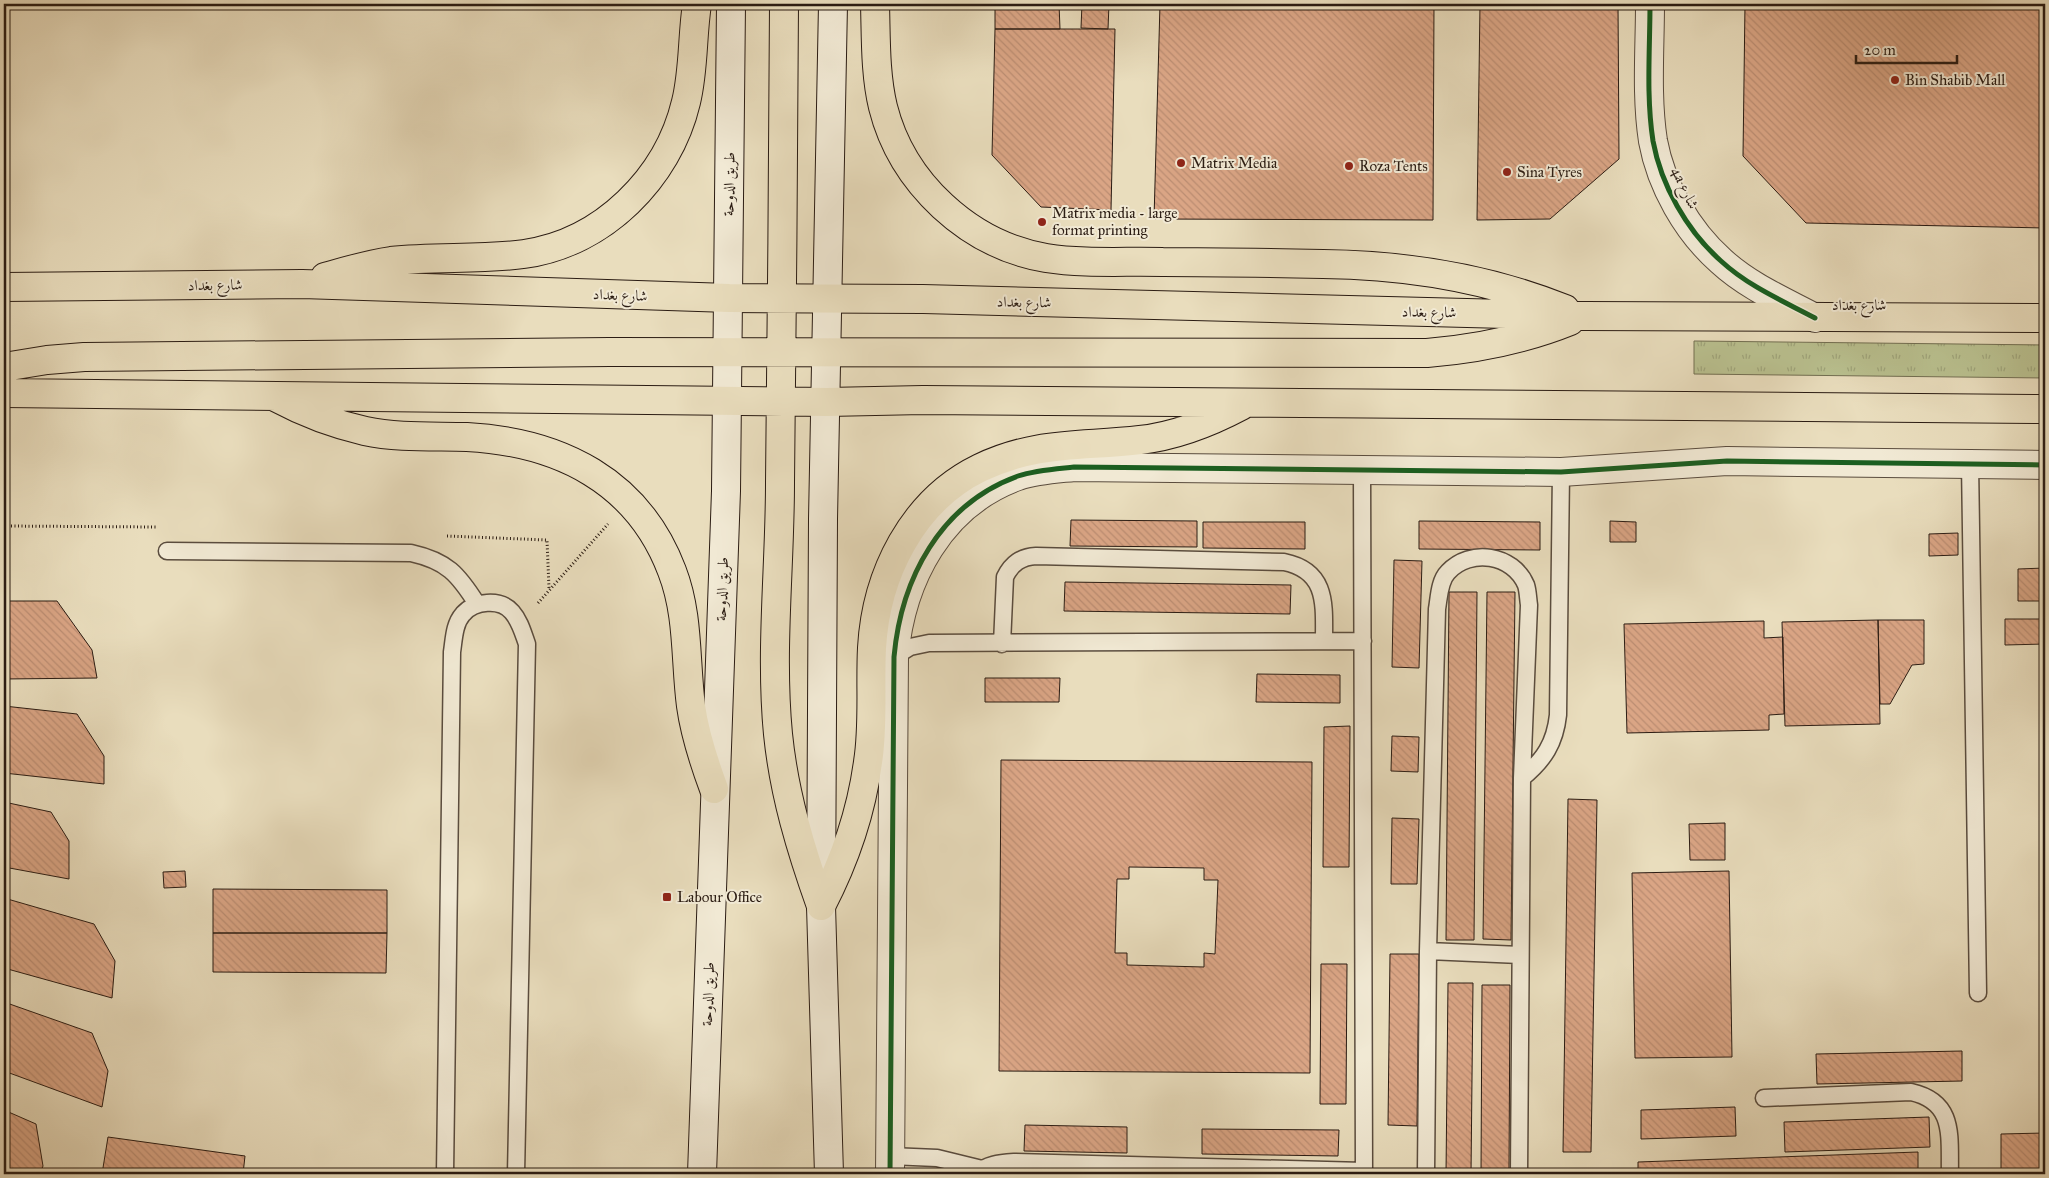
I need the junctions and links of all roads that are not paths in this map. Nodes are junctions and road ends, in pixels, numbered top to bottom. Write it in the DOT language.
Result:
graph roads {
  1 [pos="697,4"];
  2 [pos="731,4"];
  3 [pos="784,4"];
  4 [pos="833,4"];
  5 [pos="875,4"];
  6 [pos="1650,4"];
  7 [pos="302,284"];
  8 [pos="4,287"];
  9 [pos="728,298"];
  10 [pos="782,299"];
  11 [pos="828,299"];
  12 [pos="1583,316"];
  13 [pos="1815,318"];
  14 [pos="2045,318"];
  15 [pos="728,353"];
  16 [pos="781,353"];
  17 [pos="828,354"];
  18 [pos="4,367"];
  19 [pos="4,393"];
  20 [pos="271,395"];
  21 [pos="727,401"];
  22 [pos="781,401"];
  23 [pos="827,402"];
  24 [pos="1246,404"];
  25 [pos="2045,409"];
  26 [pos="1970,463"];
  27 [pos="2045,465"];
  28 [pos="1362,469"];
  29 [pos="1561,472"];
  30 [pos="167,551"];
  31 [pos="477,604"];
  32 [pos="1364,641"];
  33 [pos="1324,642"];
  34 [pos="1002,644"];
  35 [pos="894,657"];
  36 [pos="1522,778"];
  37 [pos="714,789"];
  38 [pos="821,906"];
  39 [pos="1428,951"];
  40 [pos="1520,955"];
  41 [pos="1978,992"];
  42 [pos="1764,1098"];
  43 [pos="890,1165"];
  44 [pos="979,1172"];
  45 [pos="1364,1173"];
  46 [pos="445,1174"];
  47 [pos="516,1174"];
  48 [pos="702,1174"];
  49 [pos="829,1174"];
  50 [pos="1426,1174"];
  51 [pos="1519,1174"];
  52 [pos="1950,1174"];
  1 -- 7 [label="main road"];
  2 -- 9 [label="main road, طريق الدوحة"];
  3 -- 10 [label="main road"];
  4 -- 11 [label="main road"];
  5 -- 12 [label="main road"];
  6 -- 13 [label="main road, 4a شارع"];
  7 -- 8 [label="main road, شارع بغداد"];
  7 -- 9 [label="main road, شارع بغداد"];
  9 -- 10 [label="main road, شارع بغداد"];
  9 -- 15 [label="main road, طريق الدوحة"];
  10 -- 11 [label="main road, شارع بغداد"];
  10 -- 16 [label="main road"];
  11 -- 12 [label="main road, شارع بغداد"];
  11 -- 17 [label="main road"];
  12 -- 13 [label="main road, شارع بغداد"];
  12 -- 17 [label="main road"];
  13 -- 14 [label="main road, شارع بغداد"];
  15 -- 16 [label="main road"];
  15 -- 18 [label="main road"];
  15 -- 21 [label="main road, طريق الدوحة"];
  16 -- 17 [label="main road"];
  16 -- 22 [label="main road"];
  17 -- 23 [label="main road"];
  19 -- 20 [label="main road"];
  20 -- 21 [label="main road"];
  20 -- 37 [label="main road"];
  21 -- 22 [label="main road"];
  21 -- 37 [label="main road, طريق الدوحة"];
  22 -- 23 [label="main road"];
  22 -- 38 [label="main road"];
  23 -- 24 [label="main road"];
  23 -- 38 [label="main road"];
  24 -- 25 [label="main road"];
  24 -- 38 [label="main road"];
  26 -- 27 [label="main road"];
  26 -- 29 [label="main road"];
  26 -- 41 [label="lane"];
  28 -- 29 [label="main road"];
  28 -- 32 [label="lane"];
  28 -- 35 [label="main road"];
  29 -- 36 [label="lane"];
  30 -- 31 [label="lane"];
  31 -- 46 [label="lane"];
  31 -- 47 [label="lane"];
  32 -- 33 [label="lane"];
  32 -- 45 [label="lane"];
  33 -- 34 [label="lane"];
  33 -- 34 [label="lane"];
  34 -- 35 [label="lane"];
  35 -- 43 [label="main road"];
  36 -- 39 [label="lane"];
  36 -- 40 [label="lane"];
  37 -- 48 [label="main road, طريق الدوحة"];
  38 -- 49 [label="main road"];
  39 -- 40 [label="lane"];
  39 -- 50 [label="lane"];
  40 -- 51 [label="lane"];
  42 -- 52 [label="lane"];
  43 -- 44 [label="lane"];
  44 -- 45 [label="lane"];
}
